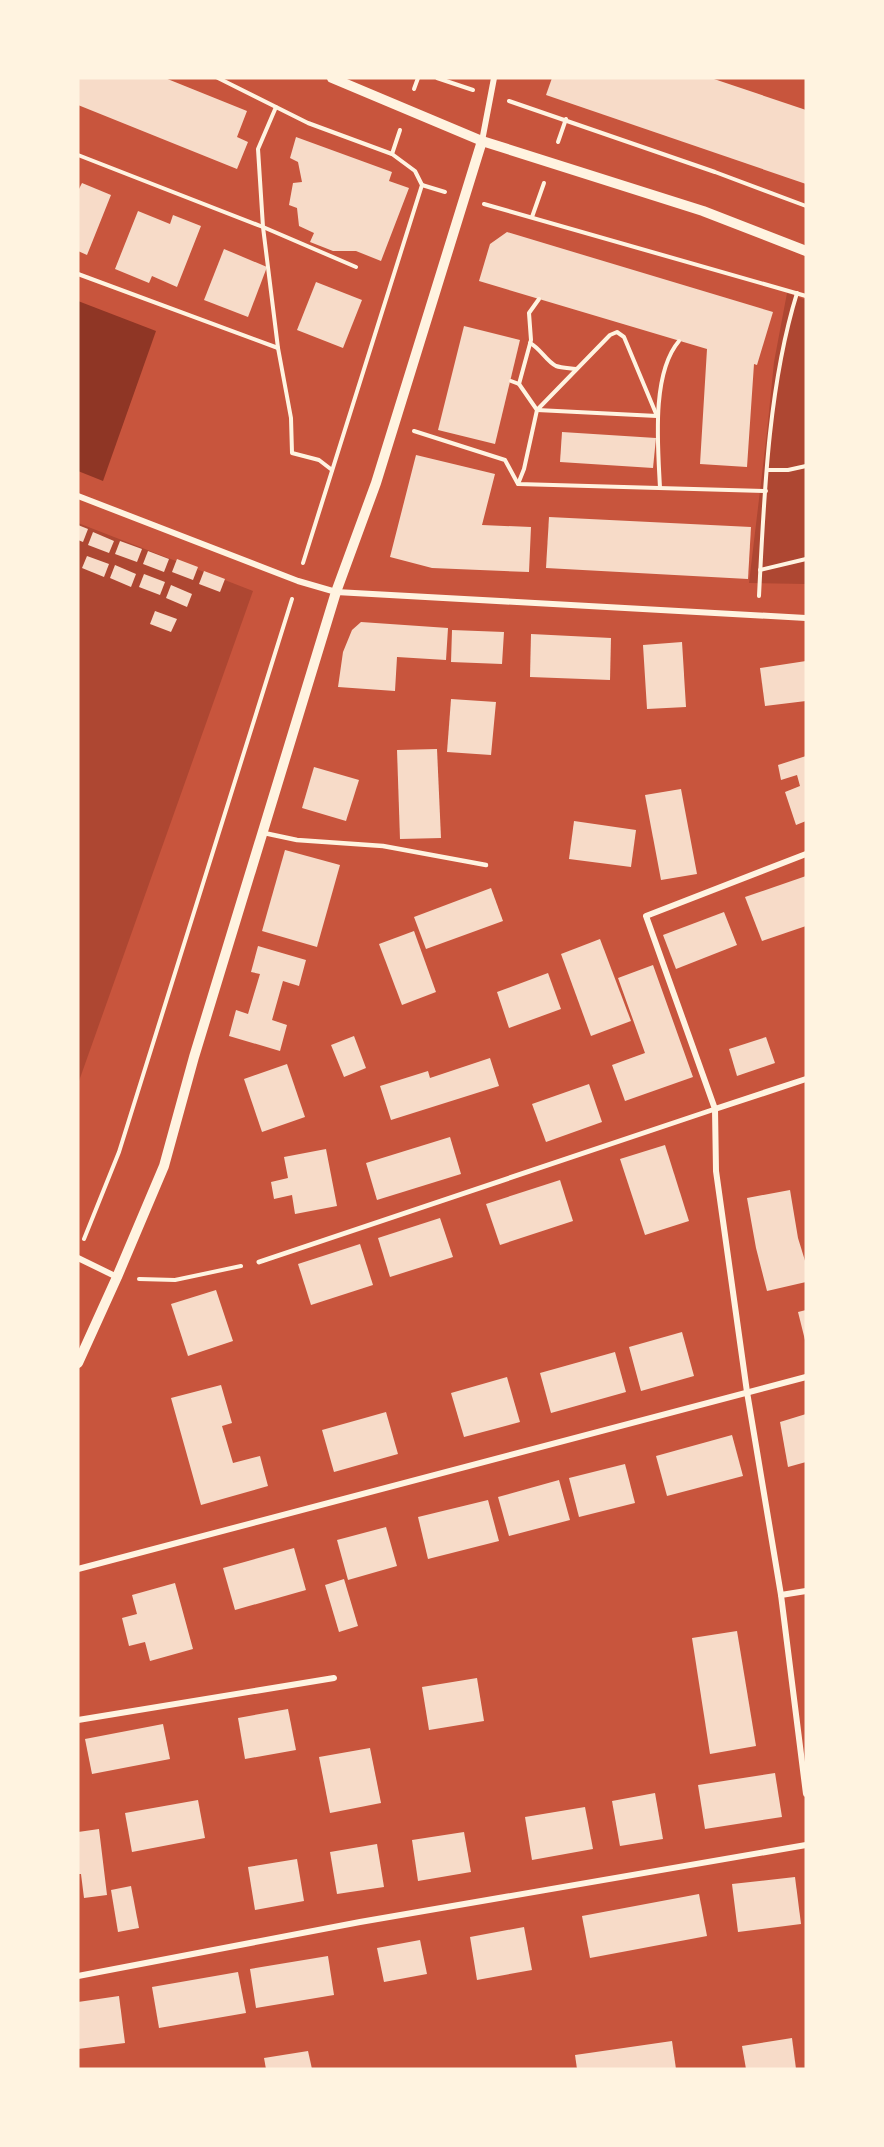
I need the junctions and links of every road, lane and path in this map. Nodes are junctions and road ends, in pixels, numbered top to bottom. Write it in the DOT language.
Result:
graph roads {
  1 [pos="218,78"];
  2 [pos="332,78"];
  3 [pos="437,78"];
  4 [pos="494,78"];
  5 [pos="490,95"];
  6 [pos="276,107"];
  7 [pos="482,141"];
  8 [pos="78,155"];
  9 [pos="422,185"];
  10 [pos="465,198"];
  11 [pos="806,206"];
  12 [pos="263,227"];
  13 [pos="806,251"];
  14 [pos="356,267"];
  15 [pos="78,274"];
  16 [pos="797,293"];
  17 [pos="806,296"];
  18 [pos="539,299"];
  19 [pos="679,342"];
  20 [pos="530,343"];
  21 [pos="278,348"];
  22 [pos="577,369"];
  23 [pos="511,381"];
  24 [pos="519,384"];
  25 [pos="537,410"];
  26 [pos="657,416"];
  27 [pos="394,425"];
  28 [pos="806,466"];
  29 [pos="332,470"];
  30 [pos="768,470"];
  31 [pos="518,484"];
  32 [pos="660,488"];
  33 [pos="766,491"];
  34 [pos="78,496"];
  35 [pos="806,559"];
  36 [pos="760,570"];
  37 [pos="298,581"];
  38 [pos="336,592"];
  39 [pos="758,615"];
  40 [pos="806,618"];
  41 [pos="262,833"];
  42 [pos="806,854"];
  43 [pos="486,865"];
  44 [pos="806,1079"];
  45 [pos="715,1109"];
  46 [pos="82,1244"];
  47 [pos="78,1258"];
  48 [pos="258,1262"];
  49 [pos="117,1277"];
  50 [pos="78,1363"];
  51 [pos="806,1377"];
  52 [pos="747,1392"];
  53 [pos="78,1569"];
  54 [pos="806,1592"];
  55 [pos="781,1595"];
  56 [pos="334,1678"];
  57 [pos="78,1720"];
  58 [pos="806,1794"];
  59 [pos="806,1845"];
  60 [pos="78,1976"];
  1 -- 6 [label="path"];
  2 -- 7 [label="street"];
  3 -- 5 [label="path"];
  4 -- 5 [label="street"];
  5 -- 7 [label="street"];
  5 -- 11 [label="path"];
  6 -- 9 [label="path"];
  6 -- 12 [label="path"];
  7 -- 10 [label="street"];
  7 -- 13 [label="street"];
  8 -- 12 [label="path"];
  9 -- 10 [label="path"];
  9 -- 29 [label="path"];
  10 -- 16 [label="path"];
  10 -- 27 [label="street"];
  12 -- 14 [label="path"];
  12 -- 21 [label="path"];
  15 -- 21 [label="path"];
  16 -- 17 [label="path"];
  16 -- 30 [label="path"];
  18 -- 20 [label="path"];
  19 -- 26 [label="path"];
  20 -- 22 [label="path"];
  20 -- 24 [label="path"];
  21 -- 29 [label="path"];
  22 -- 25 [label="path"];
  22 -- 26 [label="path"];
  23 -- 24 [label="path"];
  24 -- 25 [label="path"];
  25 -- 26 [label="path"];
  25 -- 31 [label="path"];
  26 -- 32 [label="path"];
  27 -- 31 [label="path"];
  27 -- 38 [label="street"];
  28 -- 30 [label="path"];
  29 -- 37 [label="path"];
  30 -- 33 [label="path"];
  31 -- 32 [label="path"];
  32 -- 33 [label="path"];
  33 -- 36 [label="path"];
  34 -- 37 [label="street"];
  35 -- 36 [label="path"];
  36 -- 39 [label="path"];
  37 -- 38 [label="street"];
  37 -- 46 [label="path"];
  38 -- 39 [label="street"];
  38 -- 41 [label="street"];
  39 -- 40 [label="street"];
  41 -- 43 [label="lane"];
  41 -- 49 [label="street"];
  42 -- 45 [label="street"];
  44 -- 45 [label="street"];
  45 -- 48 [label="street"];
  45 -- 52 [label="street"];
  47 -- 49 [label="street"];
  48 -- 49 [label="path"];
  49 -- 50 [label="street"];
  51 -- 52 [label="street"];
  52 -- 53 [label="street"];
  52 -- 55 [label="street"];
  54 -- 55 [label="street"];
  55 -- 58 [label="street"];
  56 -- 57 [label="street"];
  59 -- 60 [label="street"];
}
